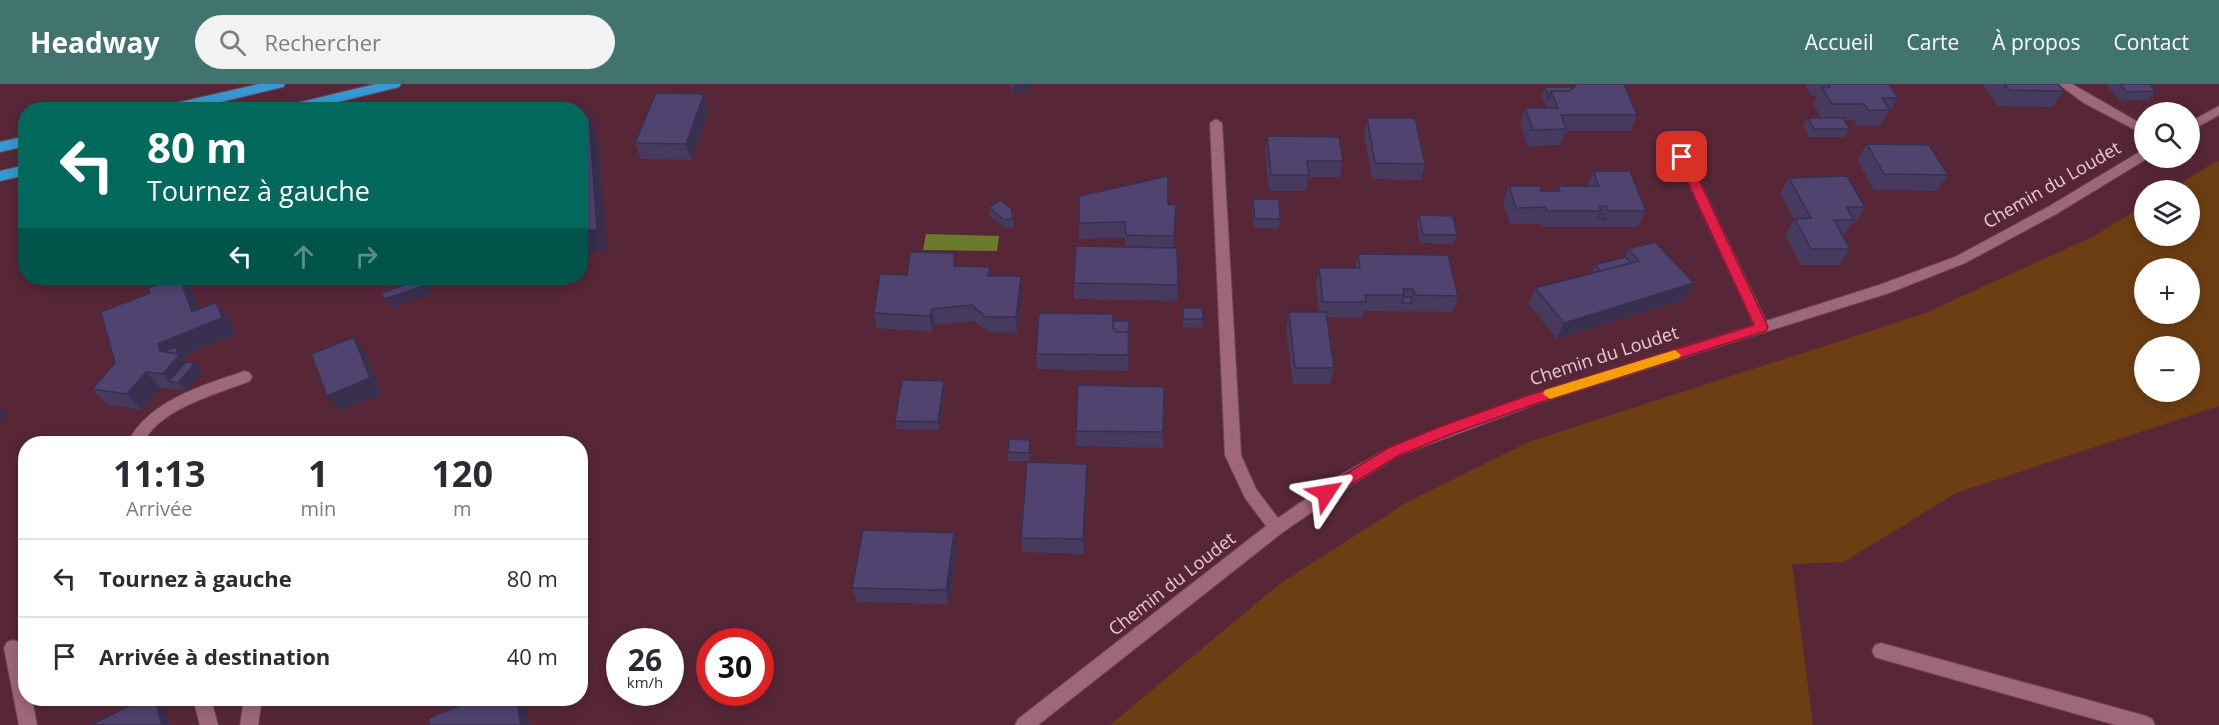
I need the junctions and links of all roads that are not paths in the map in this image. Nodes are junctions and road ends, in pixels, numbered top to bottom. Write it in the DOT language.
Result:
graph roads {
  1 [pos="278,84"];
  2 [pos="394,84"];
  3 [pos="2064,84"];
  4 [pos="201,102"];
  5 [pos="319,102"];
  6 [pos="2219,110"];
  7 [pos="2200,121"];
  8 [pos="1216,123"];
  9 [pos="2134,125"];
  10 [pos="18,143"];
  11 [pos="0,147"];
  12 [pos="1682,157"];
  13 [pos="2134,161"];
  14 [pos="18,172"];
  15 [pos="0,176"];
  16 [pos="1762,327"];
  17 [pos="245,377"];
  18 [pos="137,436"];
  19 [pos="1277,527"];
  20 [pos="13,648"];
  21 [pos="1881,651"];
  22 [pos="18,674"];
  23 [pos="24,706"];
  24 [pos="204,706"];
  25 [pos="252,706"];
  26 [pos="2092,710"];
  27 [pos="28,725"];
  28 [pos="209,725"];
  29 [pos="249,725"];
  30 [pos="1024,725"];
  31 [pos="2107,725"];
  32 [pos="2146,725"];
  1 -- 4 [label="highway"];
  2 -- 5 [label="highway"];
  3 -- 9 [label="street"];
  6 -- 7 [label="street"];
  8 -- 19 [label="street"];
  10 -- 11 [label="highway"];
  12 -- 16 [label="street"];
  13 -- 16 [label="street, Chemin du Loudet"];
  14 -- 15 [label="highway"];
  16 -- 19 [label="street, Chemin du Loudet"];
  17 -- 18 [label="street"];
  19 -- 30 [label="street, Chemin du Loudet"];
  20 -- 22 [label="street"];
  21 -- 26 [label="street"];
  23 -- 27 [label="street"];
  24 -- 28 [label="street"];
  25 -- 29 [label="street"];
  26 -- 31 [label="street"];
  26 -- 32 [label="street"];
}
